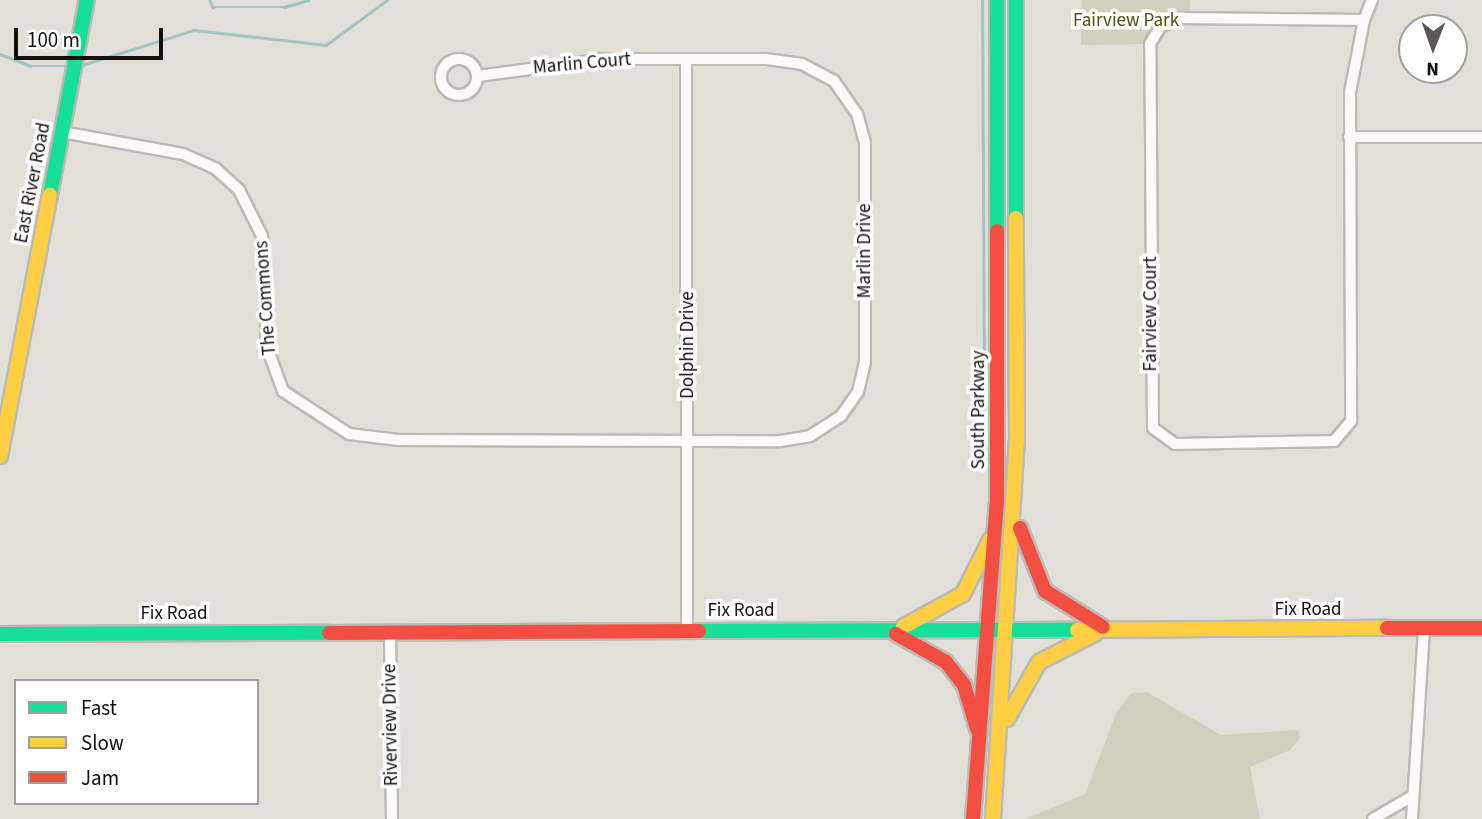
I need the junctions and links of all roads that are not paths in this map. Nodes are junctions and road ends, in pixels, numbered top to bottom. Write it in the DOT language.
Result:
graph roads {
  1 [pos="87,0"];
  2 [pos="997,0"];
  3 [pos="1016,0"];
  4 [pos="1372,0"];
  5 [pos="1364,20"];
  6 [pos="686,59"];
  7 [pos="478,76"];
  8 [pos="62,132"];
  9 [pos="1349,137"];
  10 [pos="1482,137"];
  11 [pos="688,442"];
  12 [pos="0,456"];
  13 [pos="997,503"];
  14 [pos="1015,508"];
  15 [pos="1482,628"];
  16 [pos="1107,629"];
  17 [pos="1424,629"];
  18 [pos="990,630"];
  19 [pos="1009,630"];
  20 [pos="390,631"];
  21 [pos="688,631"];
  22 [pos="888,631"];
  23 [pos="0,634"];
  24 [pos="1000,736"];
  25 [pos="981,752"];
  26 [pos="1411,797"];
  27 [pos="392,819"];
  28 [pos="973,819"];
  29 [pos="993,819"];
  30 [pos="1373,819"];
  31 [pos="1412,819"];
  1 -- 8 [label="main road, East River Road"];
  2 -- 13 [label="main road, South Parkway"];
  3 -- 14 [label="main road, South Parkway"];
  4 -- 5 [label="street"];
  5 -- 9 [label="street, Fairview Court"];
  5 -- 9 [label="street, Fairview Court"];
  6 -- 7 [label="street, Marlin Court"];
  6 -- 11 [label="street, Dolphin Drive"];
  6 -- 11 [label="street, Marlin Drive"];
  8 -- 11 [label="street, The Commons"];
  8 -- 12 [label="main road, East River Road"];
  9 -- 10 [label="street"];
  11 -- 21 [label="street, Dolphin Drive"];
  13 -- 18 [label="main road, South Parkway"];
  13 -- 22 [label="main road"];
  14 -- 16 [label="main road"];
  14 -- 19 [label="main road, South Parkway"];
  15 -- 17 [label="main road, Fix Road"];
  16 -- 17 [label="main road, Fix Road"];
  16 -- 19 [label="main road, Fix Road"];
  16 -- 24 [label="main road"];
  17 -- 26 [label="street"];
  18 -- 19 [label="main road, Fix Road"];
  18 -- 22 [label="main road, Fix Road"];
  18 -- 25 [label="main road, South Parkway"];
  19 -- 24 [label="main road, South Parkway"];
  20 -- 21 [label="main road, Fix Road"];
  20 -- 23 [label="main road, Fix Road"];
  20 -- 27 [label="street, Riverview Drive"];
  21 -- 22 [label="main road, Fix Road"];
  22 -- 25 [label="main road"];
  24 -- 29 [label="main road, South Parkway"];
  25 -- 28 [label="main road, South Parkway"];
  26 -- 30 [label="street"];
  26 -- 31 [label="street"];
}
